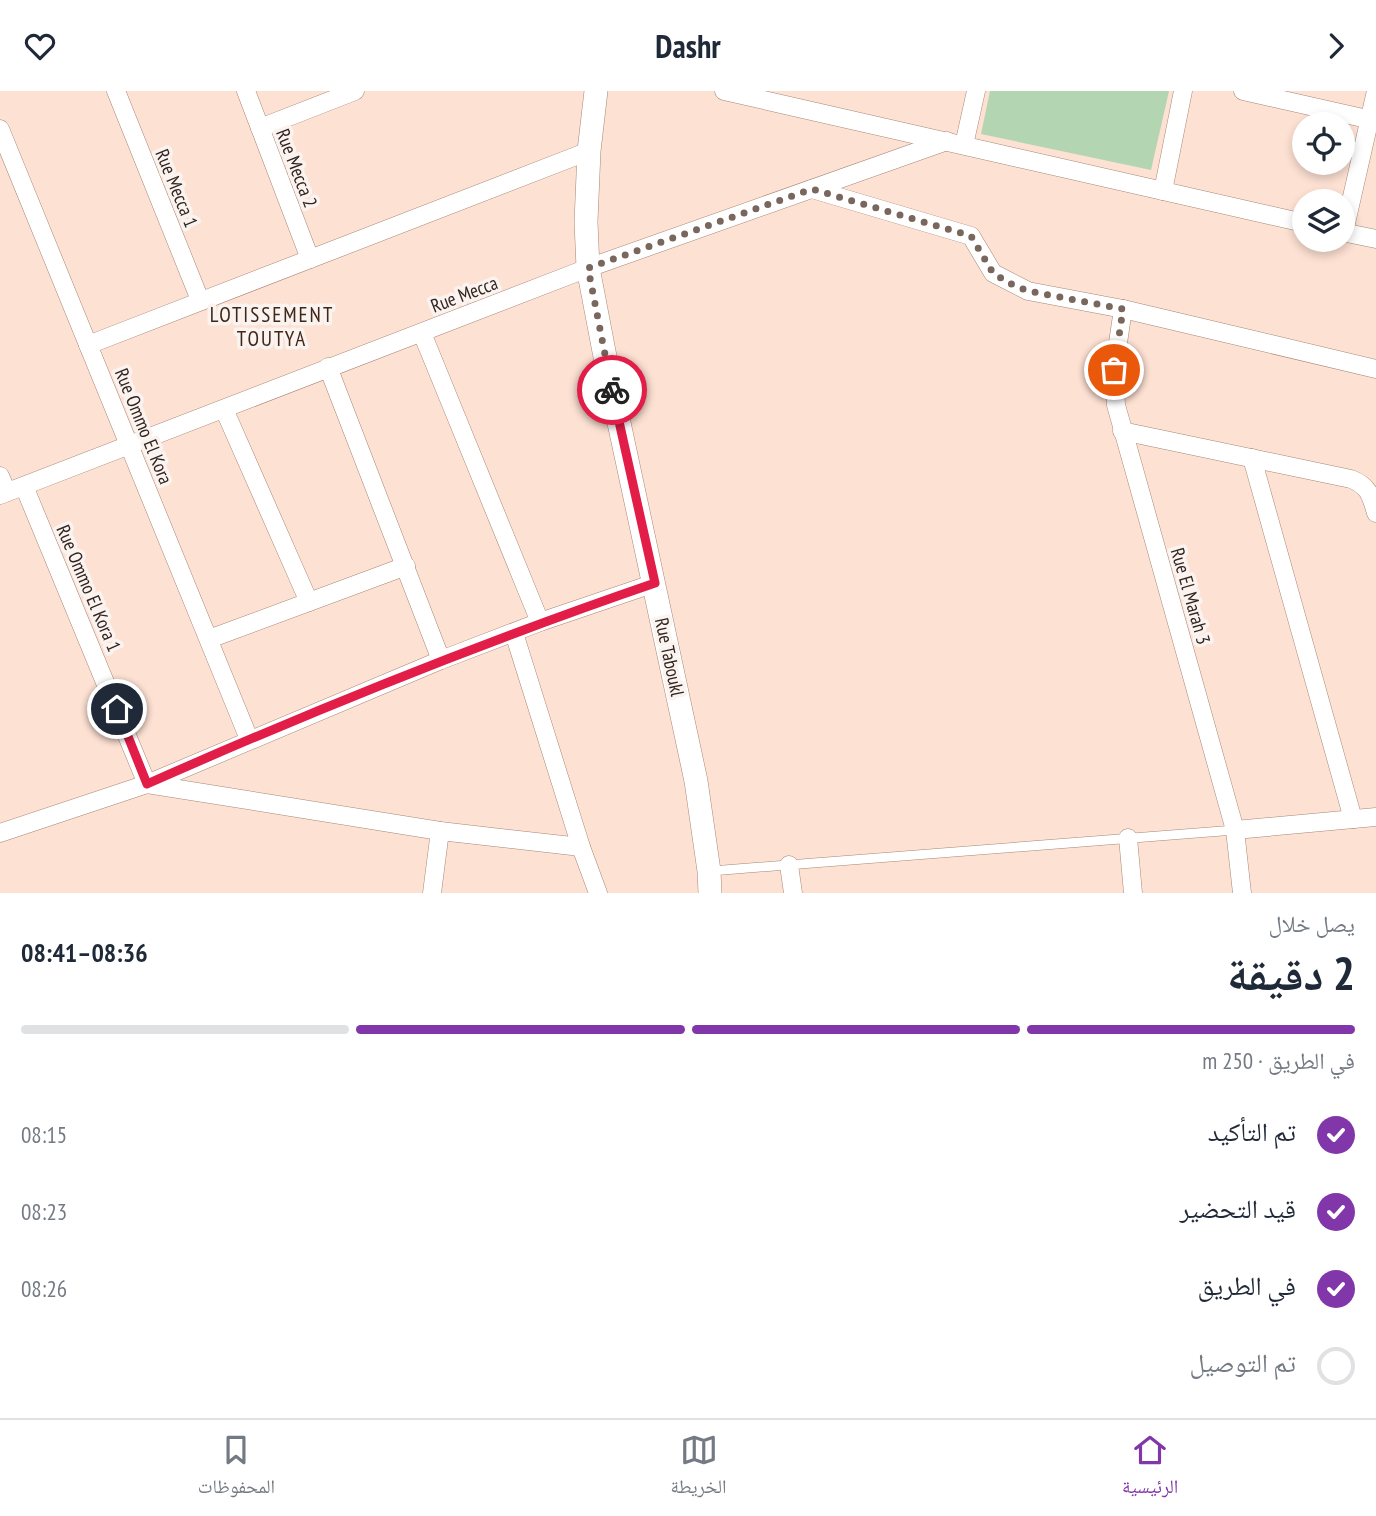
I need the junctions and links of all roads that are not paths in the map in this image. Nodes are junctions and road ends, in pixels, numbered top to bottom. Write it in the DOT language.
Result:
graph roads {
  1 [pos="116,91"];
  2 [pos="246,91"];
  3 [pos="355,91"];
  4 [pos="596,91"];
  5 [pos="724,91"];
  6 [pos="976,91"];
  7 [pos="1184,91"];
  8 [pos="1243,91"];
  9 [pos="1376,91"];
  10 [pos="1373,120"];
  11 [pos="260,128"];
  12 [pos="0,129"];
  13 [pos="956,143"];
  14 [pos="589,151"];
  15 [pos="812,189"];
  16 [pos="1355,189"];
  17 [pos="1163,191"];
  18 [pos="1292,220"];
  19 [pos="1355,235"];
  20 [pos="1376,240"];
  21 [pos="310,259"];
  22 [pos="588,268"];
  23 [pos="200,300"];
  24 [pos="1123,309"];
  25 [pos="422,333"];
  26 [pos="88,345"];
  27 [pos="328,367"];
  28 [pos="1376,369"];
  29 [pos="224,409"];
  30 [pos="1122,431"];
  31 [pos="129,445"];
  32 [pos="1252,458"];
  33 [pos="24,486"];
  34 [pos="2,488"];
  35 [pos="1376,513"];
  36 [pos="407,566"];
  37 [pos="655,583"];
  38 [pos="309,601"];
  39 [pos="540,622"];
  40 [pos="514,633"];
  41 [pos="209,639"];
  42 [pos="441,660"];
  43 [pos="249,739"];
  44 [pos="147,784"];
  45 [pos="1376,817"];
  46 [pos="1353,819"];
  47 [pos="1235,830"];
  48 [pos="440,831"];
  49 [pos="0,832"];
  50 [pos="1128,838"];
  51 [pos="582,847"];
  52 [pos="789,865"];
  53 [pos="710,882"];
  54 [pos="432,893"];
  55 [pos="598,893"];
  56 [pos="793,893"];
  57 [pos="1133,893"];
  58 [pos="1242,893"];
  1 -- 23 [label="street, Rue Mecca 1"];
  2 -- 11 [label="street, Rue Mecca 2"];
  3 -- 11 [label="street"];
  4 -- 14 [label="street, Rue Taboukl"];
  5 -- 13 [label="street"];
  6 -- 13 [label="street"];
  7 -- 17 [label="street"];
  8 -- 10 [label="street"];
  9 -- 10 [label="street"];
  10 -- 16 [label="street"];
  11 -- 21 [label="street, Rue Mecca 2"];
  12 -- 26 [label="street, Rue Ommo El Kora"];
  13 -- 15 [label="street, Rue Mecca"];
  13 -- 17 [label="street"];
  14 -- 21 [label="street"];
  14 -- 22 [label="street, Rue Taboukl"];
  15 -- 22 [label="street, Rue Mecca"];
  15 -- 24 [label="street"];
  17 -- 18 [label="street"];
  19 -- 20 [label="street"];
  21 -- 23 [label="street"];
  22 -- 25 [label="street, Rue Mecca"];
  22 -- 37 [label="street, Rue Taboukl"];
  23 -- 26 [label="street"];
  24 -- 28 [label="street"];
  24 -- 30 [label="street, Rue El Marah 3"];
  25 -- 27 [label="street, Rue Mecca"];
  25 -- 39 [label="street"];
  26 -- 31 [label="street, Rue Ommo El Kora"];
  27 -- 29 [label="street, Rue Mecca"];
  27 -- 36 [label="street"];
  29 -- 31 [label="street, Rue Mecca"];
  29 -- 38 [label="street"];
  30 -- 32 [label="street"];
  30 -- 47 [label="street, Rue El Marah 3"];
  31 -- 33 [label="street, Rue Mecca"];
  31 -- 41 [label="street, Rue Ommo El Kora"];
  32 -- 35 [label="street"];
  32 -- 46 [label="street"];
  33 -- 34 [label="street, Rue Mecca"];
  33 -- 44 [label="street, Rue Ommo El Kora 1"];
  36 -- 38 [label="street"];
  36 -- 42 [label="street"];
  37 -- 39 [label="street"];
  37 -- 53 [label="street, Rue Taboukl"];
  38 -- 41 [label="street"];
  39 -- 40 [label="street"];
  40 -- 42 [label="street"];
  40 -- 51 [label="street"];
  41 -- 43 [label="street, Rue Ommo El Kora"];
  42 -- 43 [label="street"];
  43 -- 44 [label="street"];
  44 -- 48 [label="street"];
  44 -- 49 [label="street"];
  45 -- 46 [label="street"];
  46 -- 47 [label="street"];
  47 -- 50 [label="lane"];
  47 -- 58 [label="street, Rue El Marah 3"];
  48 -- 51 [label="street"];
  48 -- 54 [label="street"];
  50 -- 52 [label="lane"];
  50 -- 57 [label="street"];
  51 -- 55 [label="street"];
  52 -- 53 [label="lane"];
  52 -- 56 [label="street"];
}
